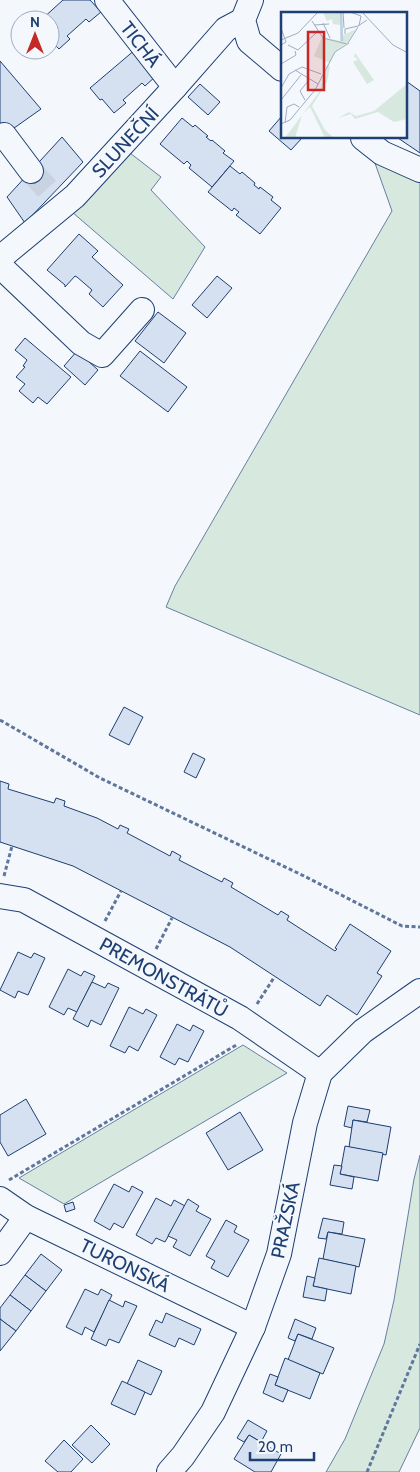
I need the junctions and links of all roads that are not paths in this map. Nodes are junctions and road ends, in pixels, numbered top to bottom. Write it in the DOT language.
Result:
graph roads {
  1 [pos="107,0"];
  2 [pos="247,10"];
  3 [pos="281,69"];
  4 [pos="175,87"];
  5 [pos="4,135"];
  6 [pos="364,139"];
  7 [pos="420,170"];
  8 [pos="31,171"];
  9 [pos="0,258"];
  10 [pos="0,266"];
  11 [pos="142,310"];
  12 [pos="1,888"];
  13 [pos="420,992"];
  14 [pos="320,1073"];
  15 [pos="4,1190"];
  16 [pos="26,1217"];
  17 [pos="0,1253"];
  18 [pos="253,1327"];
  19 [pos="169,1472"];
  1 -- 4 [label="street, TICHÁ"];
  2 -- 3 [label="street"];
  2 -- 4 [label="street, SLUNEČNÍ"];
  4 -- 9 [label="street, SLUNEČNÍ"];
  5 -- 8 [label="street"];
  6 -- 7 [label="street"];
  10 -- 11 [label="street"];
  12 -- 14 [label="street, PREMONSTRÁTŮ"];
  13 -- 14 [label="street, PRAŽSKÁ"];
  14 -- 18 [label="street, PRAŽSKÁ"];
  15 -- 16 [label="street, TURONSKÁ"];
  16 -- 17 [label="street"];
  16 -- 18 [label="street, TURONSKÁ"];
  18 -- 19 [label="street, PRAŽSKÁ"];
}
